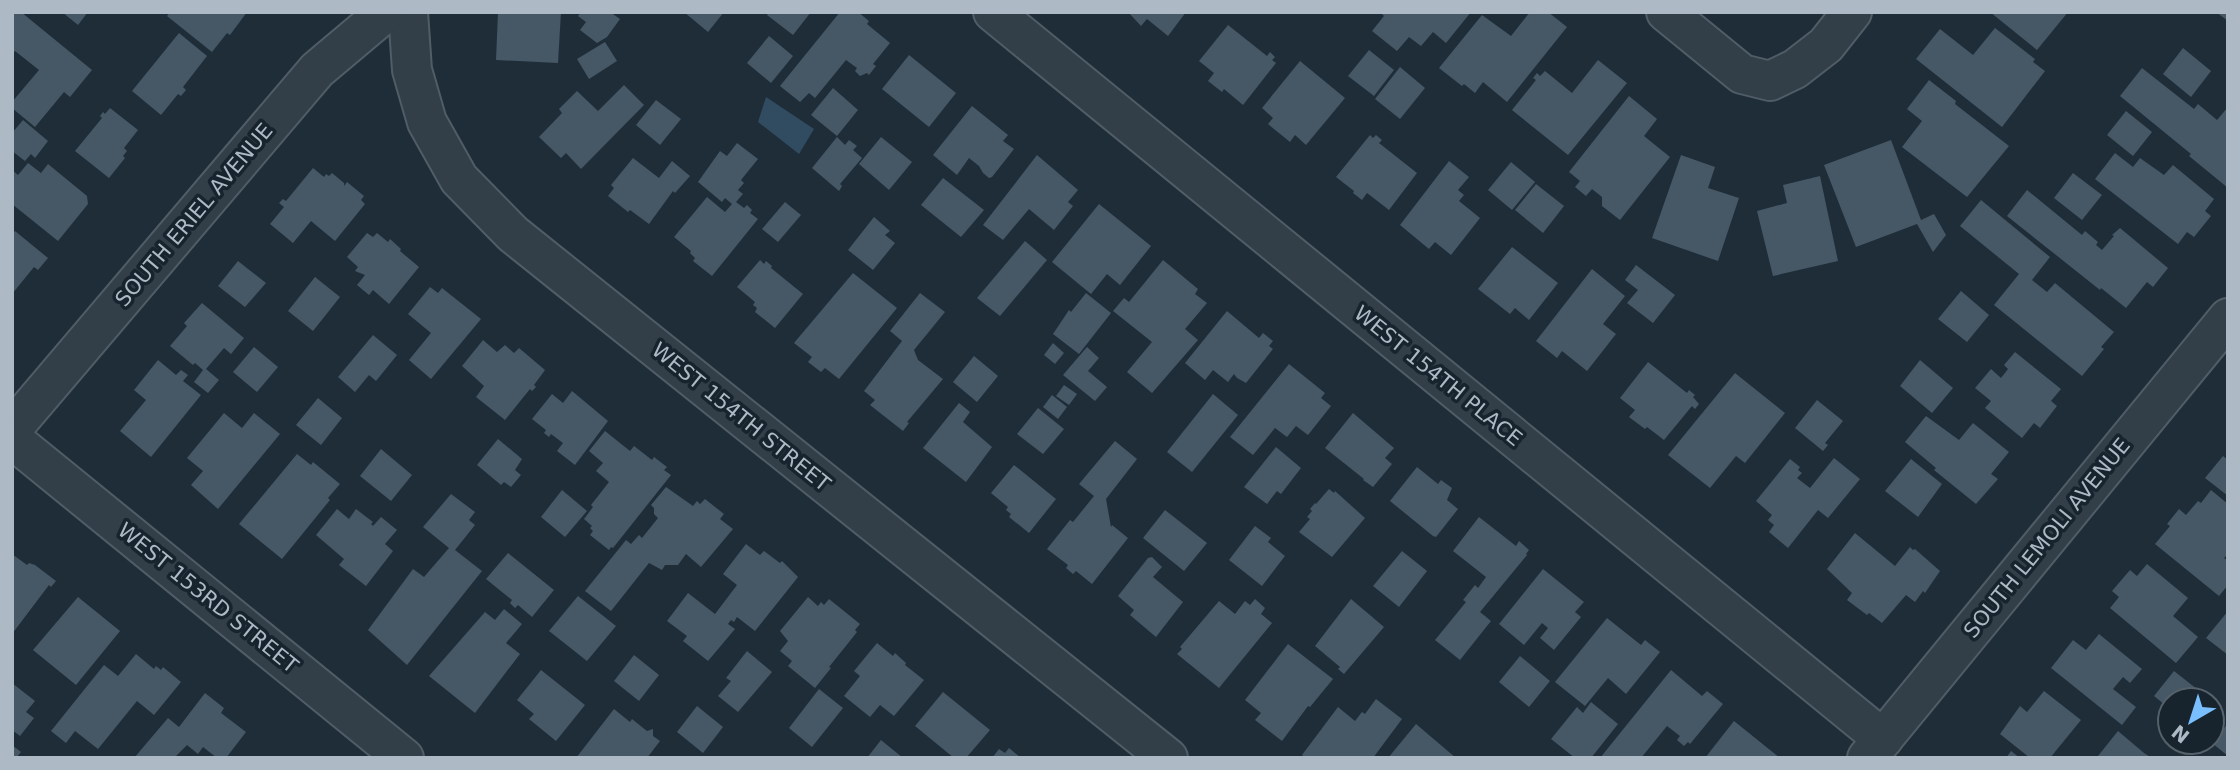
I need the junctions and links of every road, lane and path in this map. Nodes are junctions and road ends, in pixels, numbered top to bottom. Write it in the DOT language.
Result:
graph roads {
  1 [pos="386,12"];
  2 [pos="408,12"];
  3 [pos="993,12"];
  4 [pos="1666,12"];
  5 [pos="1852,12"];
  6 [pos="2228,318"];
  7 [pos="12,429"];
  8 [pos="12,439"];
  9 [pos="1875,748"];
  10 [pos="404,758"];
  11 [pos="1168,758"];
  1 -- 7 [label="street, SOUTH ERIEL AVENUE"];
  2 -- 11 [label="street, WEST 154TH STREET"];
  3 -- 9 [label="street, WEST 154TH PLACE"];
  4 -- 5 [label="street"];
  6 -- 9 [label="street, SOUTH LEMOLI AVENUE"];
  8 -- 10 [label="street, WEST 153RD STREET"];
}
